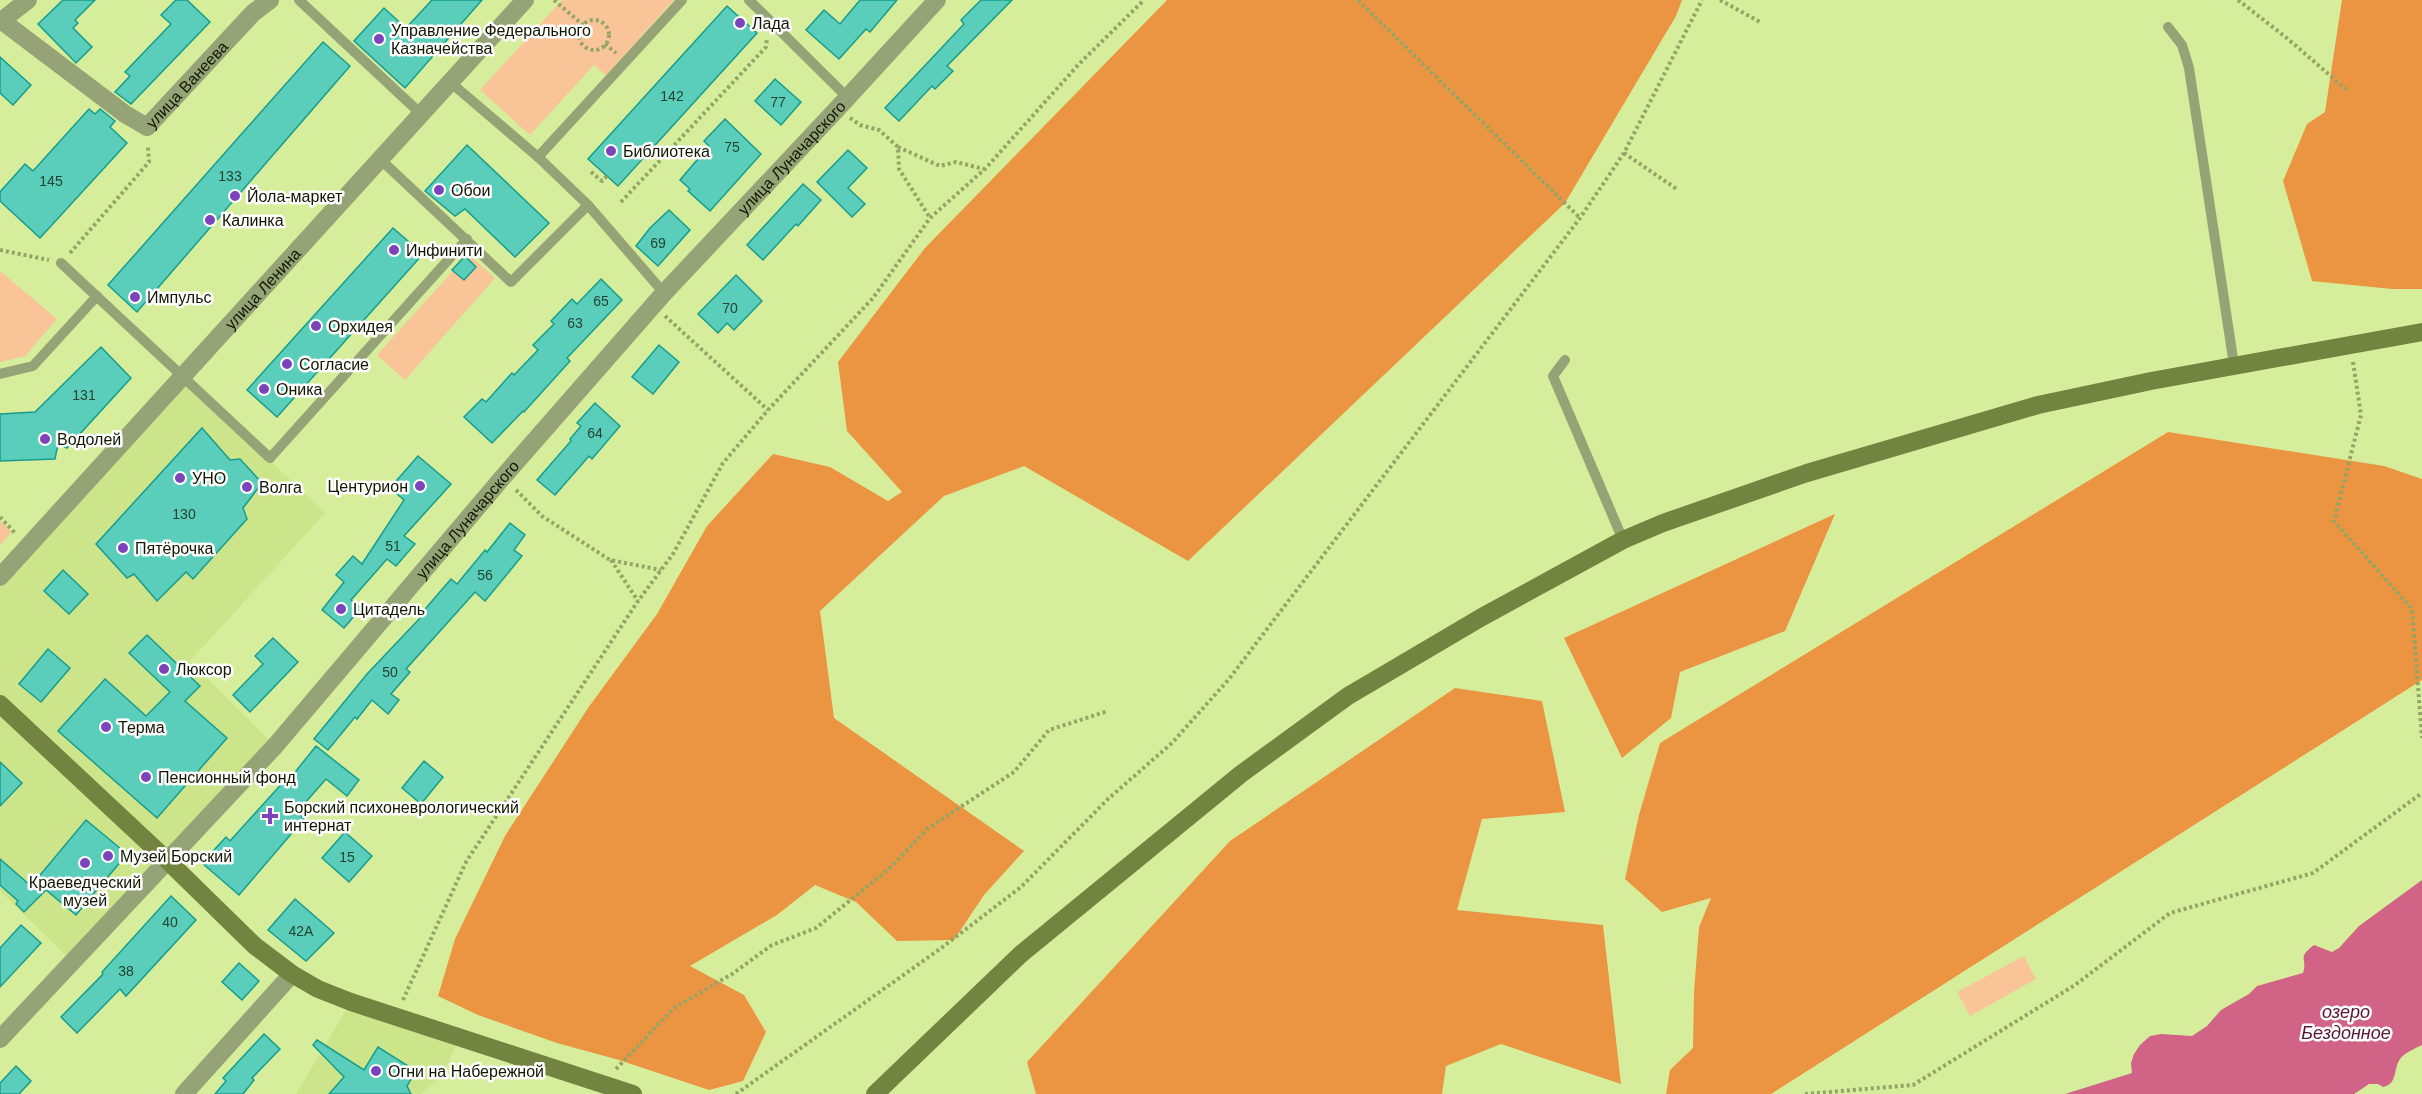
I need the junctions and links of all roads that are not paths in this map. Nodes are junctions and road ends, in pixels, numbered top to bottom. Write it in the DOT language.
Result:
graph roads {
  1 [pos="28,0"];
  2 [pos="270,0"];
  3 [pos="299,0"];
  4 [pos="525,0"];
  5 [pos="682,0"];
  6 [pos="749,0"];
  7 [pos="937,0"];
  8 [pos="1,21"];
  9 [pos="2168,27"];
  10 [pos="450,82"];
  11 [pos="843,104"];
  12 [pos="421,114"];
  13 [pos="538,157"];
  14 [pos="380,159"];
  15 [pos="588,205"];
  16 [pos="467,239"];
  17 [pos="62,262"];
  18 [pos="97,296"];
  19 [pos="659,299"];
  20 [pos="2422,333"];
  21 [pos="1565,360"];
  22 [pos="2235,365"];
  23 [pos="0,374"];
  24 [pos="182,375"];
  25 [pos="1623,540"];
  26 [pos="0,577"];
  27 [pos="0,704"];
  28 [pos="168,861"];
  29 [pos="292,974"];
  30 [pos="0,1039"];
  31 [pos="184,1094"];
  32 [pos="633,1094"];
  33 [pos="875,1094"];
  1 -- 8 [label="street"];
  2 -- 8 [label="street, улица Ванеева"];
  3 -- 12 [label="lane"];
  4 -- 10 [label="street, улица Ленина"];
  5 -- 13 [label="lane"];
  6 -- 11 [label="lane"];
  7 -- 11 [label="street, улица Луначарского"];
  9 -- 22 [label="lane"];
  10 -- 12 [label="street, улица Ленина"];
  10 -- 13 [label="lane"];
  11 -- 19 [label="street, улица Луначарского"];
  12 -- 14 [label="street, улица Ленина"];
  13 -- 15 [label="lane"];
  14 -- 16 [label="lane"];
  14 -- 24 [label="street, улица Ленина"];
  15 -- 16 [label="lane"];
  15 -- 19 [label="lane"];
  16 -- 24 [label="lane"];
  17 -- 18 [label="lane"];
  18 -- 23 [label="lane"];
  18 -- 24 [label="lane"];
  19 -- 28 [label="street, улица Луначарского"];
  20 -- 22 [label="main road"];
  21 -- 25 [label="lane"];
  22 -- 25 [label="main road"];
  24 -- 26 [label="street, улица Ленина"];
  25 -- 33 [label="main road"];
  27 -- 28 [label="main road"];
  28 -- 29 [label="main road"];
  28 -- 30 [label="street, улица Луначарского"];
  29 -- 31 [label="street"];
  29 -- 32 [label="main road"];
}
